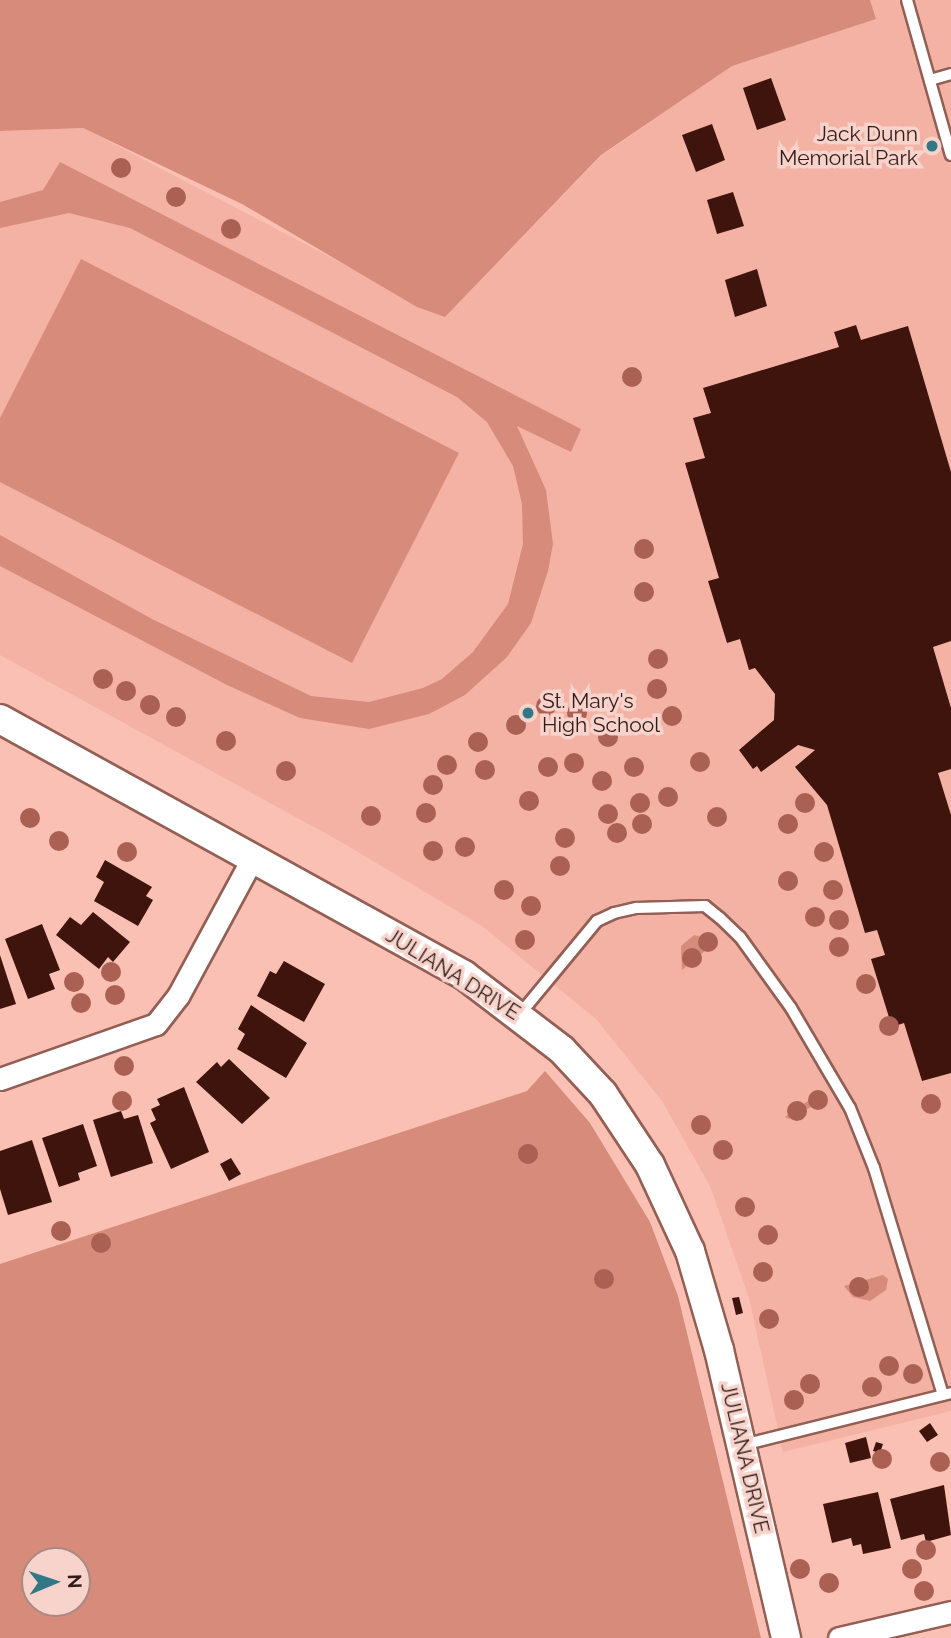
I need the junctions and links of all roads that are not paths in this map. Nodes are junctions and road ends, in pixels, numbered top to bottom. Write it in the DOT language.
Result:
graph roads {
  1 [pos="907,0"];
  2 [pos="951,74"];
  3 [pos="930,80"];
  4 [pos="951,155"];
  5 [pos="0,719"];
  6 [pos="252,859"];
  7 [pos="520,1014"];
  8 [pos="0,1079"];
  9 [pos="947,1394"];
  10 [pos="741,1445"];
  11 [pos="951,1612"];
  12 [pos="786,1638"];
  13 [pos="839,1638"];
  1 -- 3 [label="lane"];
  2 -- 3 [label="lane"];
  3 -- 4 [label="lane"];
  5 -- 6 [label="street, JULIANA DRIVE"];
  6 -- 7 [label="street, JULIANA DRIVE"];
  6 -- 8 [label="street"];
  7 -- 9 [label="lane"];
  7 -- 10 [label="street, JULIANA DRIVE"];
  9 -- 10 [label="lane"];
  10 -- 12 [label="street, JULIANA DRIVE"];
  11 -- 13 [label="street"];
}
